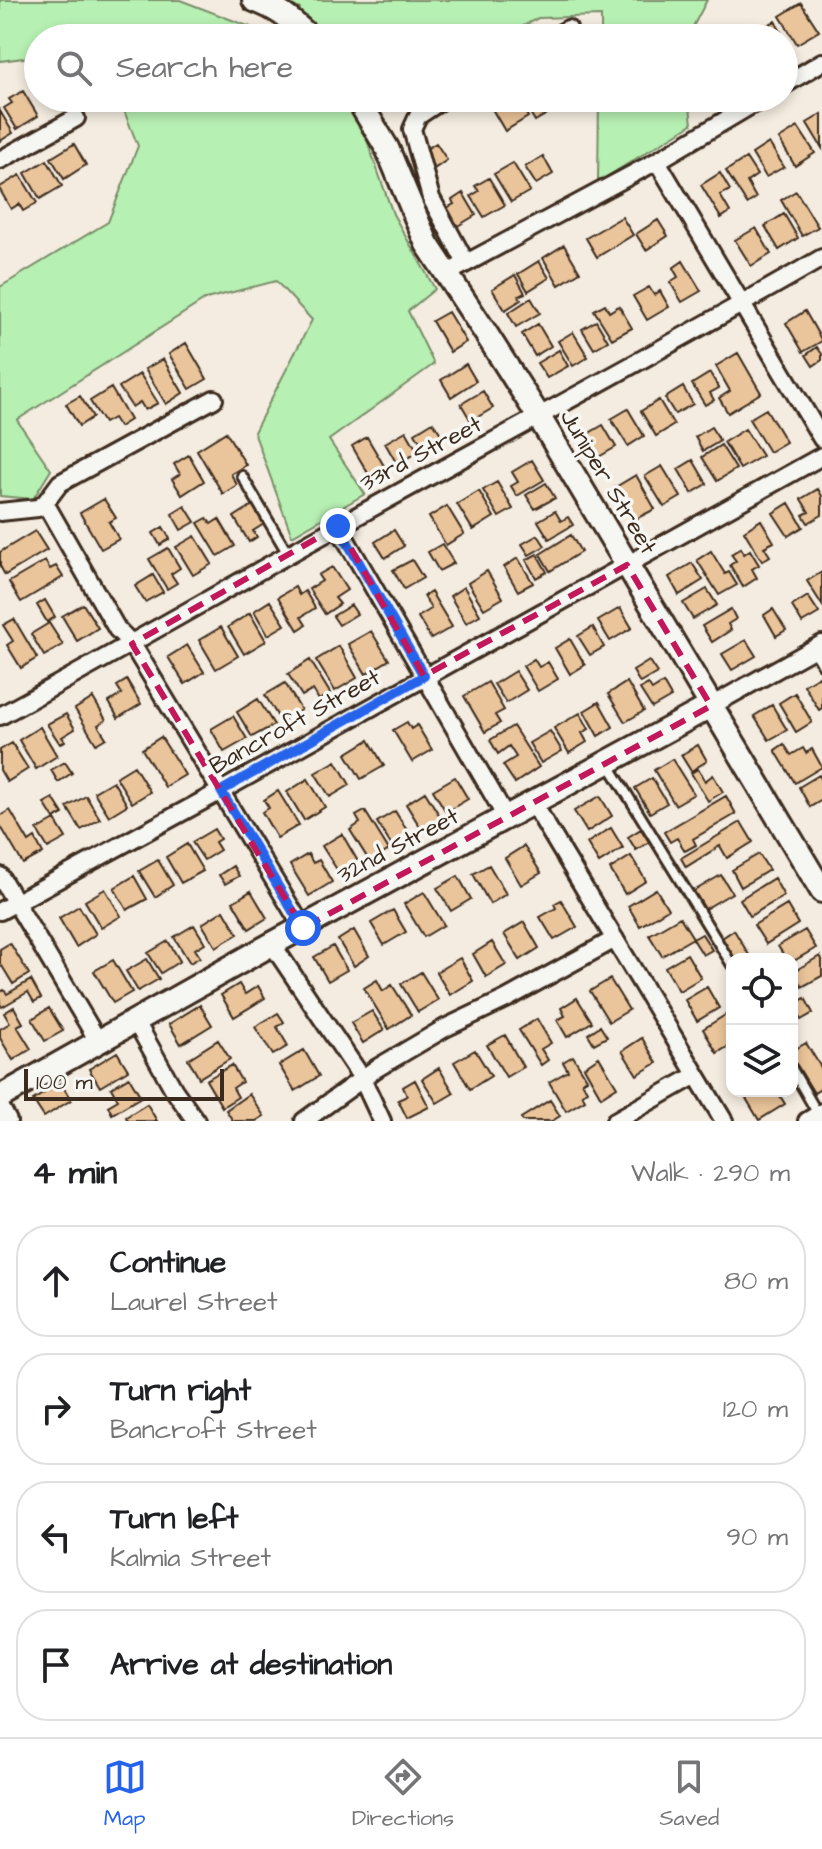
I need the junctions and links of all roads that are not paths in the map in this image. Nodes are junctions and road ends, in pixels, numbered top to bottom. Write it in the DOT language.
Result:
graph roads {
  1 [pos="254,0"];
  2 [pos="296,24"];
  3 [pos="822,62"];
  4 [pos="798,77"];
  5 [pos="365,112"];
  6 [pos="424,112"];
  7 [pos="739,112"];
  8 [pos="76,118"];
  9 [pos="0,160"];
  10 [pos="657,161"];
  11 [pos="822,258"];
  12 [pos="466,263"];
  13 [pos="446,274"];
  14 [pos="742,304"];
  15 [pos="214,399"];
  16 [pos="539,417"];
  17 [pos="822,439"];
  18 [pos="822,456"];
  19 [pos="242,476"];
  20 [pos="45,503"];
  21 [pos="0,512"];
  22 [pos="338,526"];
  23 [pos="289,554"];
  24 [pos="627,565"];
  25 [pos="132,644"];
  26 [pos="819,652"];
  27 [pos="424,676"];
  28 [pos="711,706"];
  29 [pos="0,716"];
  30 [pos="607,763"];
  31 [pos="221,791"];
  32 [pos="533,803"];
  33 [pos="506,817"];
  34 [pos="0,876"];
  35 [pos="822,891"];
  36 [pos="16,903"];
  37 [pos="0,911"];
  38 [pos="303,928"];
  39 [pos="615,939"];
  40 [pos="272,944"];
  41 [pos="726,955"];
  42 [pos="135,1020"];
  43 [pos="98,1041"];
  44 [pos="696,1075"];
  45 [pos="362,1078"];
  46 [pos="798,1081"];
  47 [pos="0,1097"];
  48 [pos="0,1106"];
  49 [pos="817,1117"];
  50 [pos="8,1121"];
  51 [pos="196,1121"];
  52 [pos="304,1121"];
  53 [pos="382,1121"];
  54 [pos="615,1121"];
  55 [pos="724,1121"];
  1 -- 2 [label="street"];
  3 -- 4 [label="street"];
  5 -- 13 [label="street, Juniper Street"];
  6 -- 12 [label="street"];
  7 -- 10 [label="street"];
  8 -- 9 [label="street"];
  10 -- 12 [label="street"];
  10 -- 14 [label="street"];
  11 -- 14 [label="street, 33rd Street"];
  12 -- 13 [label="street"];
  13 -- 16 [label="street, Juniper Street"];
  14 -- 16 [label="street, 33rd Street"];
  14 -- 17 [label="street"];
  15 -- 20 [label="street"];
  16 -- 22 [label="street, 33rd Street"];
  16 -- 24 [label="street, Juniper Street"];
  18 -- 24 [label="street, Bancroft Street"];
  19 -- 23 [label="lane"];
  20 -- 21 [label="street"];
  20 -- 25 [label="street"];
  22 -- 23 [label="street, 33rd Street"];
  22 -- 27 [label="street"];
  23 -- 25 [label="street, 33rd Street"];
  24 -- 27 [label="street, Bancroft Street"];
  24 -- 28 [label="street, Juniper Street"];
  25 -- 29 [label="street, 33rd Street"];
  25 -- 31 [label="street"];
  26 -- 28 [label="street, 32nd Street"];
  27 -- 31 [label="street, Bancroft Street"];
  27 -- 33 [label="street"];
  28 -- 30 [label="street, 32nd Street"];
  28 -- 35 [label="street, Juniper Street"];
  30 -- 32 [label="street, 32nd Street"];
  30 -- 41 [label="lane"];
  31 -- 36 [label="street, Bancroft Street"];
  31 -- 38 [label="street"];
  32 -- 33 [label="street, 32nd Street"];
  32 -- 39 [label="street"];
  33 -- 38 [label="street, 32nd Street"];
  34 -- 36 [label="street"];
  36 -- 37 [label="street, Bancroft Street"];
  36 -- 43 [label="street"];
  38 -- 40 [label="street, 32nd Street"];
  39 -- 44 [label="street"];
  39 -- 45 [label="street"];
  40 -- 42 [label="street, 32nd Street"];
  40 -- 45 [label="street"];
  42 -- 43 [label="street, 32nd Street"];
  42 -- 51 [label="street"];
  43 -- 47 [label="street, 32nd Street"];
  44 -- 54 [label="street"];
  44 -- 55 [label="street"];
  45 -- 52 [label="street"];
  45 -- 53 [label="street"];
  46 -- 49 [label="lane"];
  48 -- 50 [label="street"];
}
